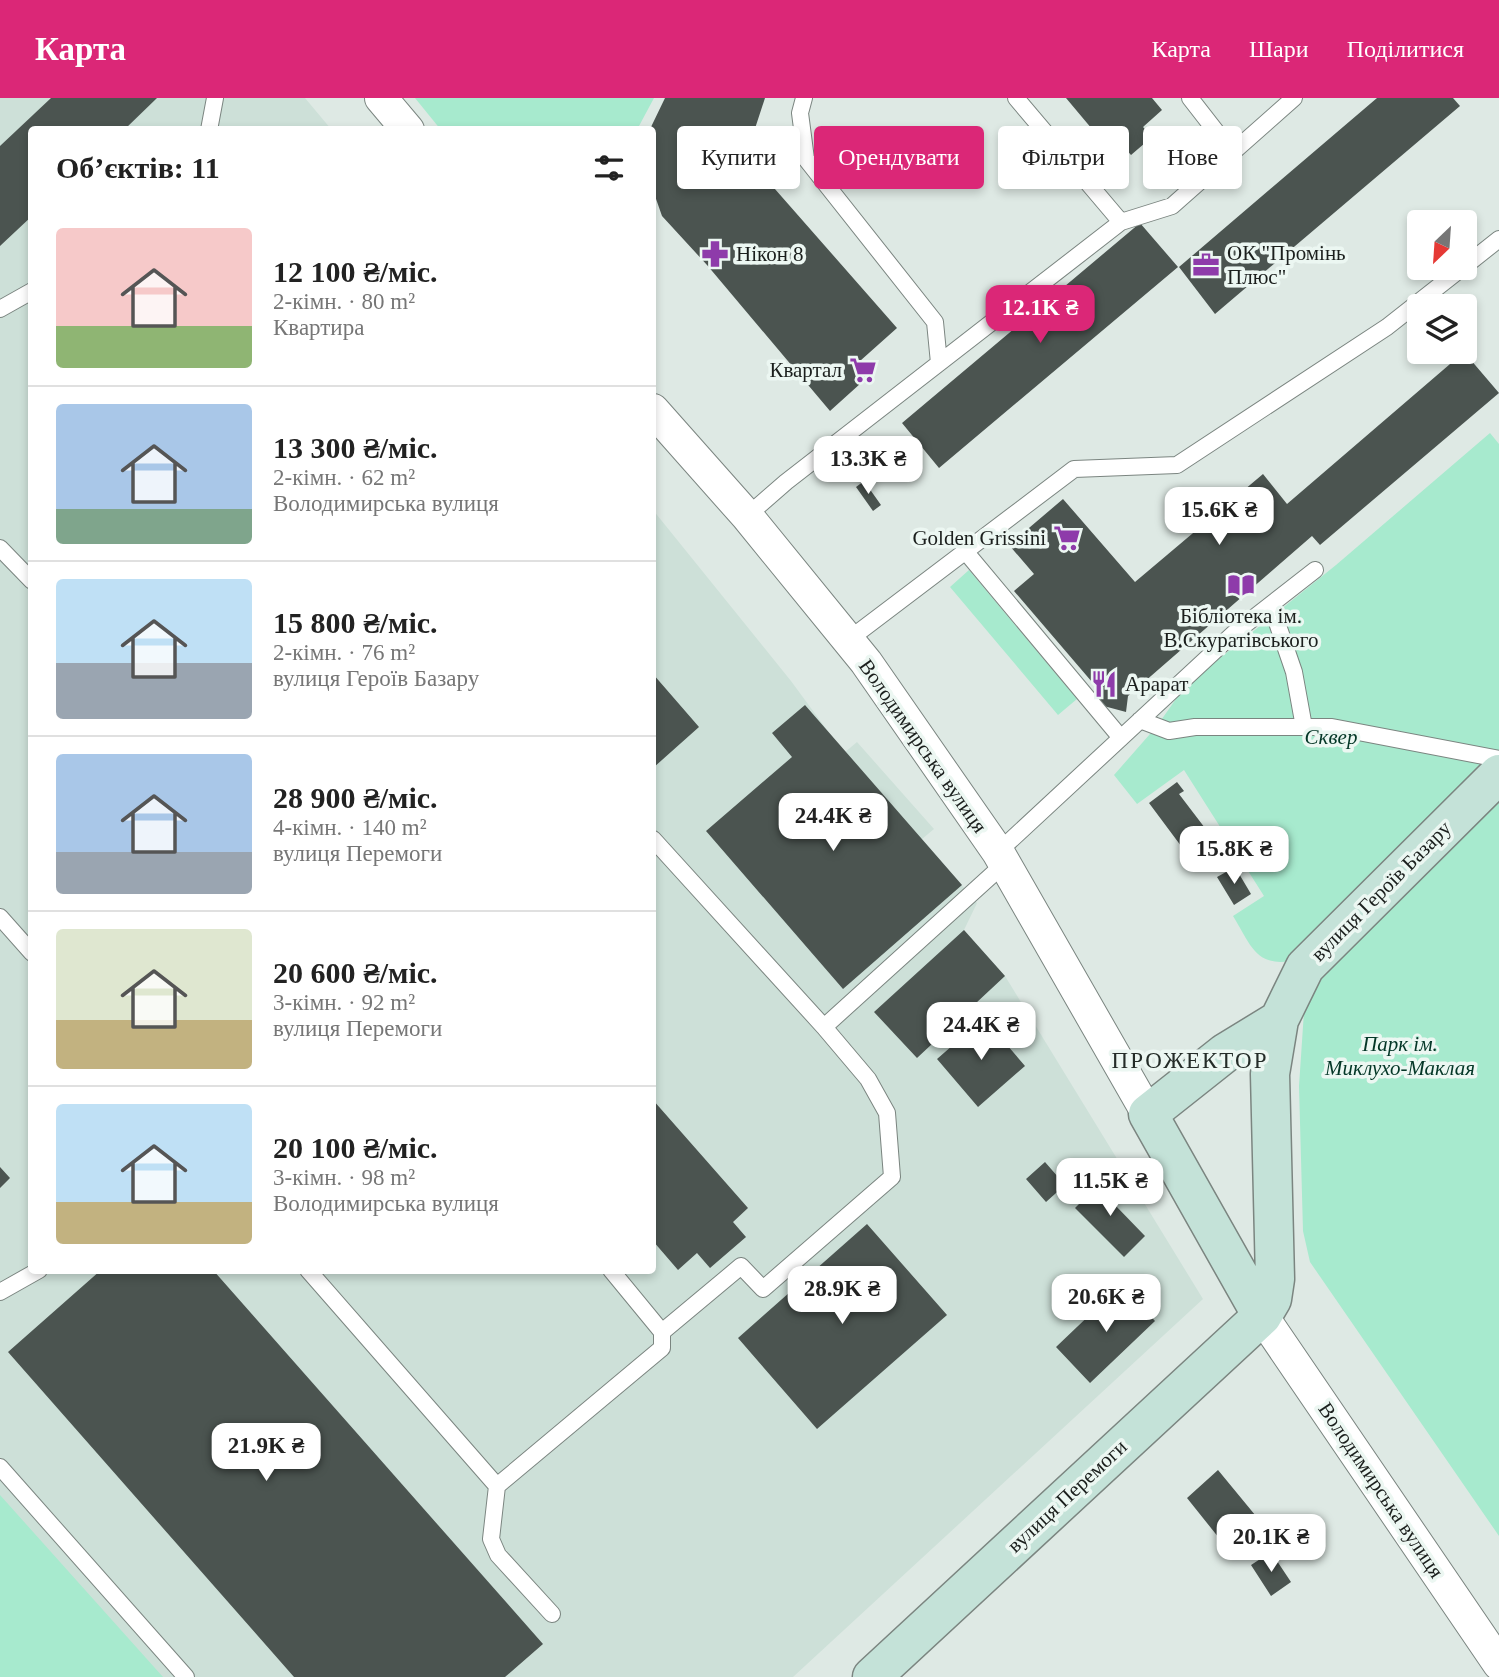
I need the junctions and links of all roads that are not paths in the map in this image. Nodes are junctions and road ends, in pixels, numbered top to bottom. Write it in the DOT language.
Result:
graph roads {
  1 [pos="215,98"];
  2 [pos="381,98"];
  3 [pos="804,98"];
  4 [pos="1016,98"];
  5 [pos="1190,98"];
  6 [pos="1294,98"];
  7 [pos="210,126"];
  8 [pos="405,126"];
  9 [pos="1212,126"];
  10 [pos="1242,144"];
  11 [pos="1191,189"];
  12 [pos="1121,222"];
  13 [pos="1499,239"];
  14 [pos="1477,256"];
  15 [pos="1447,280"];
  16 [pos="28,293"];
  17 [pos="0,309"];
  18 [pos="939,363"];
  19 [pos="656,413"];
  20 [pos="747,516"];
  21 [pos="0,548"];
  22 [pos="965,551"];
  23 [pos="1315,570"];
  24 [pos="28,577"];
  25 [pos="1271,605"];
  26 [pos="847,641"];
  27 [pos="1140,720"];
  28 [pos="1304,727"];
  29 [pos="1121,738"];
  30 [pos="1499,760"];
  31 [pos="1499,774"];
  32 [pos="656,842"];
  33 [pos="1001,858"];
  34 [pos="0,917"];
  35 [pos="28,948"];
  36 [pos="1279,1020"];
  37 [pos="824,1027"];
  38 [pos="1148,1114"];
  39 [pos="32,1274"];
  40 [pos="312,1274"];
  41 [pos="614,1274"];
  42 [pos="0,1292"];
  43 [pos="1262,1316"];
  44 [pos="662,1332"];
  45 [pos="0,1467"];
  46 [pos="497,1486"];
  47 [pos="552,1615"];
  48 [pos="1499,1664"];
  49 [pos="187,1677"];
  50 [pos="872,1677"];
  1 -- 7 [label="lane"];
  2 -- 8 [label="street"];
  3 -- 18 [label="lane"];
  4 -- 12 [label="lane"];
  5 -- 9 [label="lane"];
  6 -- 10 [label="lane"];
  11 -- 12 [label="lane"];
  12 -- 18 [label="lane"];
  13 -- 14 [label="lane"];
  15 -- 22 [label="lane"];
  16 -- 17 [label="lane"];
  18 -- 20 [label="lane"];
  19 -- 20 [label="street, Володимирська вулиця"];
  20 -- 26 [label="street, Володимирська вулиця"];
  21 -- 24 [label="lane"];
  22 -- 26 [label="lane"];
  22 -- 29 [label="lane"];
  23 -- 25 [label="lane"];
  25 -- 27 [label="lane"];
  25 -- 28 [label="lane"];
  26 -- 33 [label="street, Володимирська вулиця"];
  27 -- 28 [label="lane"];
  27 -- 29 [label="lane"];
  28 -- 30 [label="lane"];
  29 -- 33 [label="lane"];
  31 -- 36 [label="street, вулиця Героїв Базару"];
  32 -- 37 [label="lane"];
  33 -- 37 [label="lane"];
  33 -- 38 [label="street, Володимирська вулиця"];
  34 -- 35 [label="lane"];
  36 -- 38 [label="street"];
  36 -- 43 [label="street, вулиця Героїв Базару"];
  37 -- 44 [label="lane"];
  38 -- 43 [label="street"];
  39 -- 42 [label="lane"];
  40 -- 46 [label="lane"];
  41 -- 44 [label="lane"];
  43 -- 48 [label="street, Володимирська вулиця"];
  43 -- 50 [label="street, вулиця Перемоги"];
  44 -- 46 [label="lane"];
  45 -- 49 [label="lane"];
  46 -- 47 [label="lane"];
}
